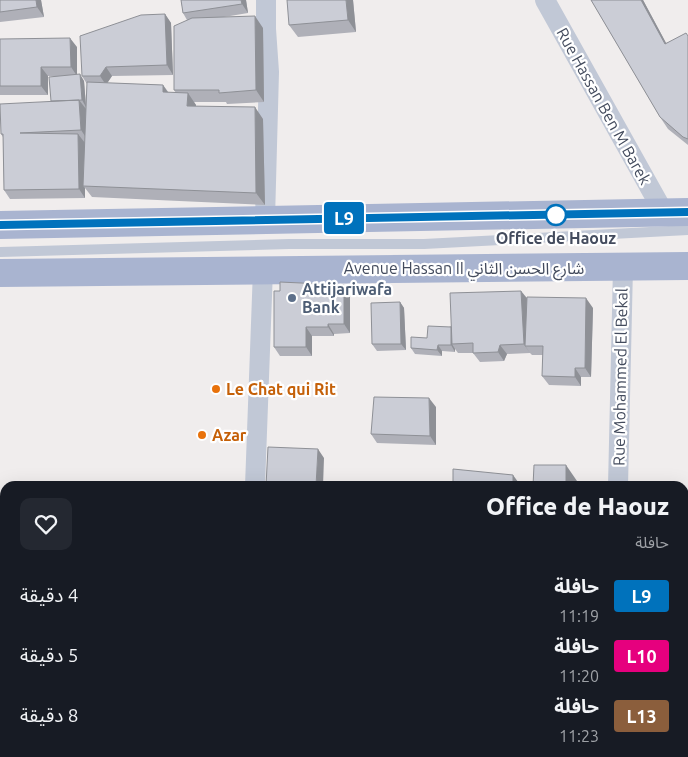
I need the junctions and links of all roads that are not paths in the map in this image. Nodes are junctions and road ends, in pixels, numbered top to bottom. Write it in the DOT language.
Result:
graph roads {
  1 [pos="266,0"];
  2 [pos="545,0"];
  3 [pos="676,212"];
  4 [pos="265,219"];
  5 [pos="0,225"];
  6 [pos="688,230"];
  7 [pos="0,252"];
  8 [pos="688,266"];
  9 [pos="623,267"];
  10 [pos="263,269"];
  11 [pos="0,273"];
  12 [pos="255,481"];
  13 [pos="618,481"];
  1 -- 4 [label="street"];
  2 -- 3 [label="street, Rue Hassan Ben M Barek"];
  3 -- 4 [label="main road"];
  4 -- 5 [label="main road"];
  6 -- 7 [label="lane"];
  8 -- 9 [label="main road, Avenue Hassan II شارع الحسن الثاني"];
  9 -- 10 [label="main road, Avenue Hassan II شارع الحسن الثاني"];
  9 -- 13 [label="street, Rue Mohammed El Bekal"];
  10 -- 11 [label="main road, Avenue Hassan II شارع الحسن الثاني"];
  10 -- 12 [label="street"];
}
